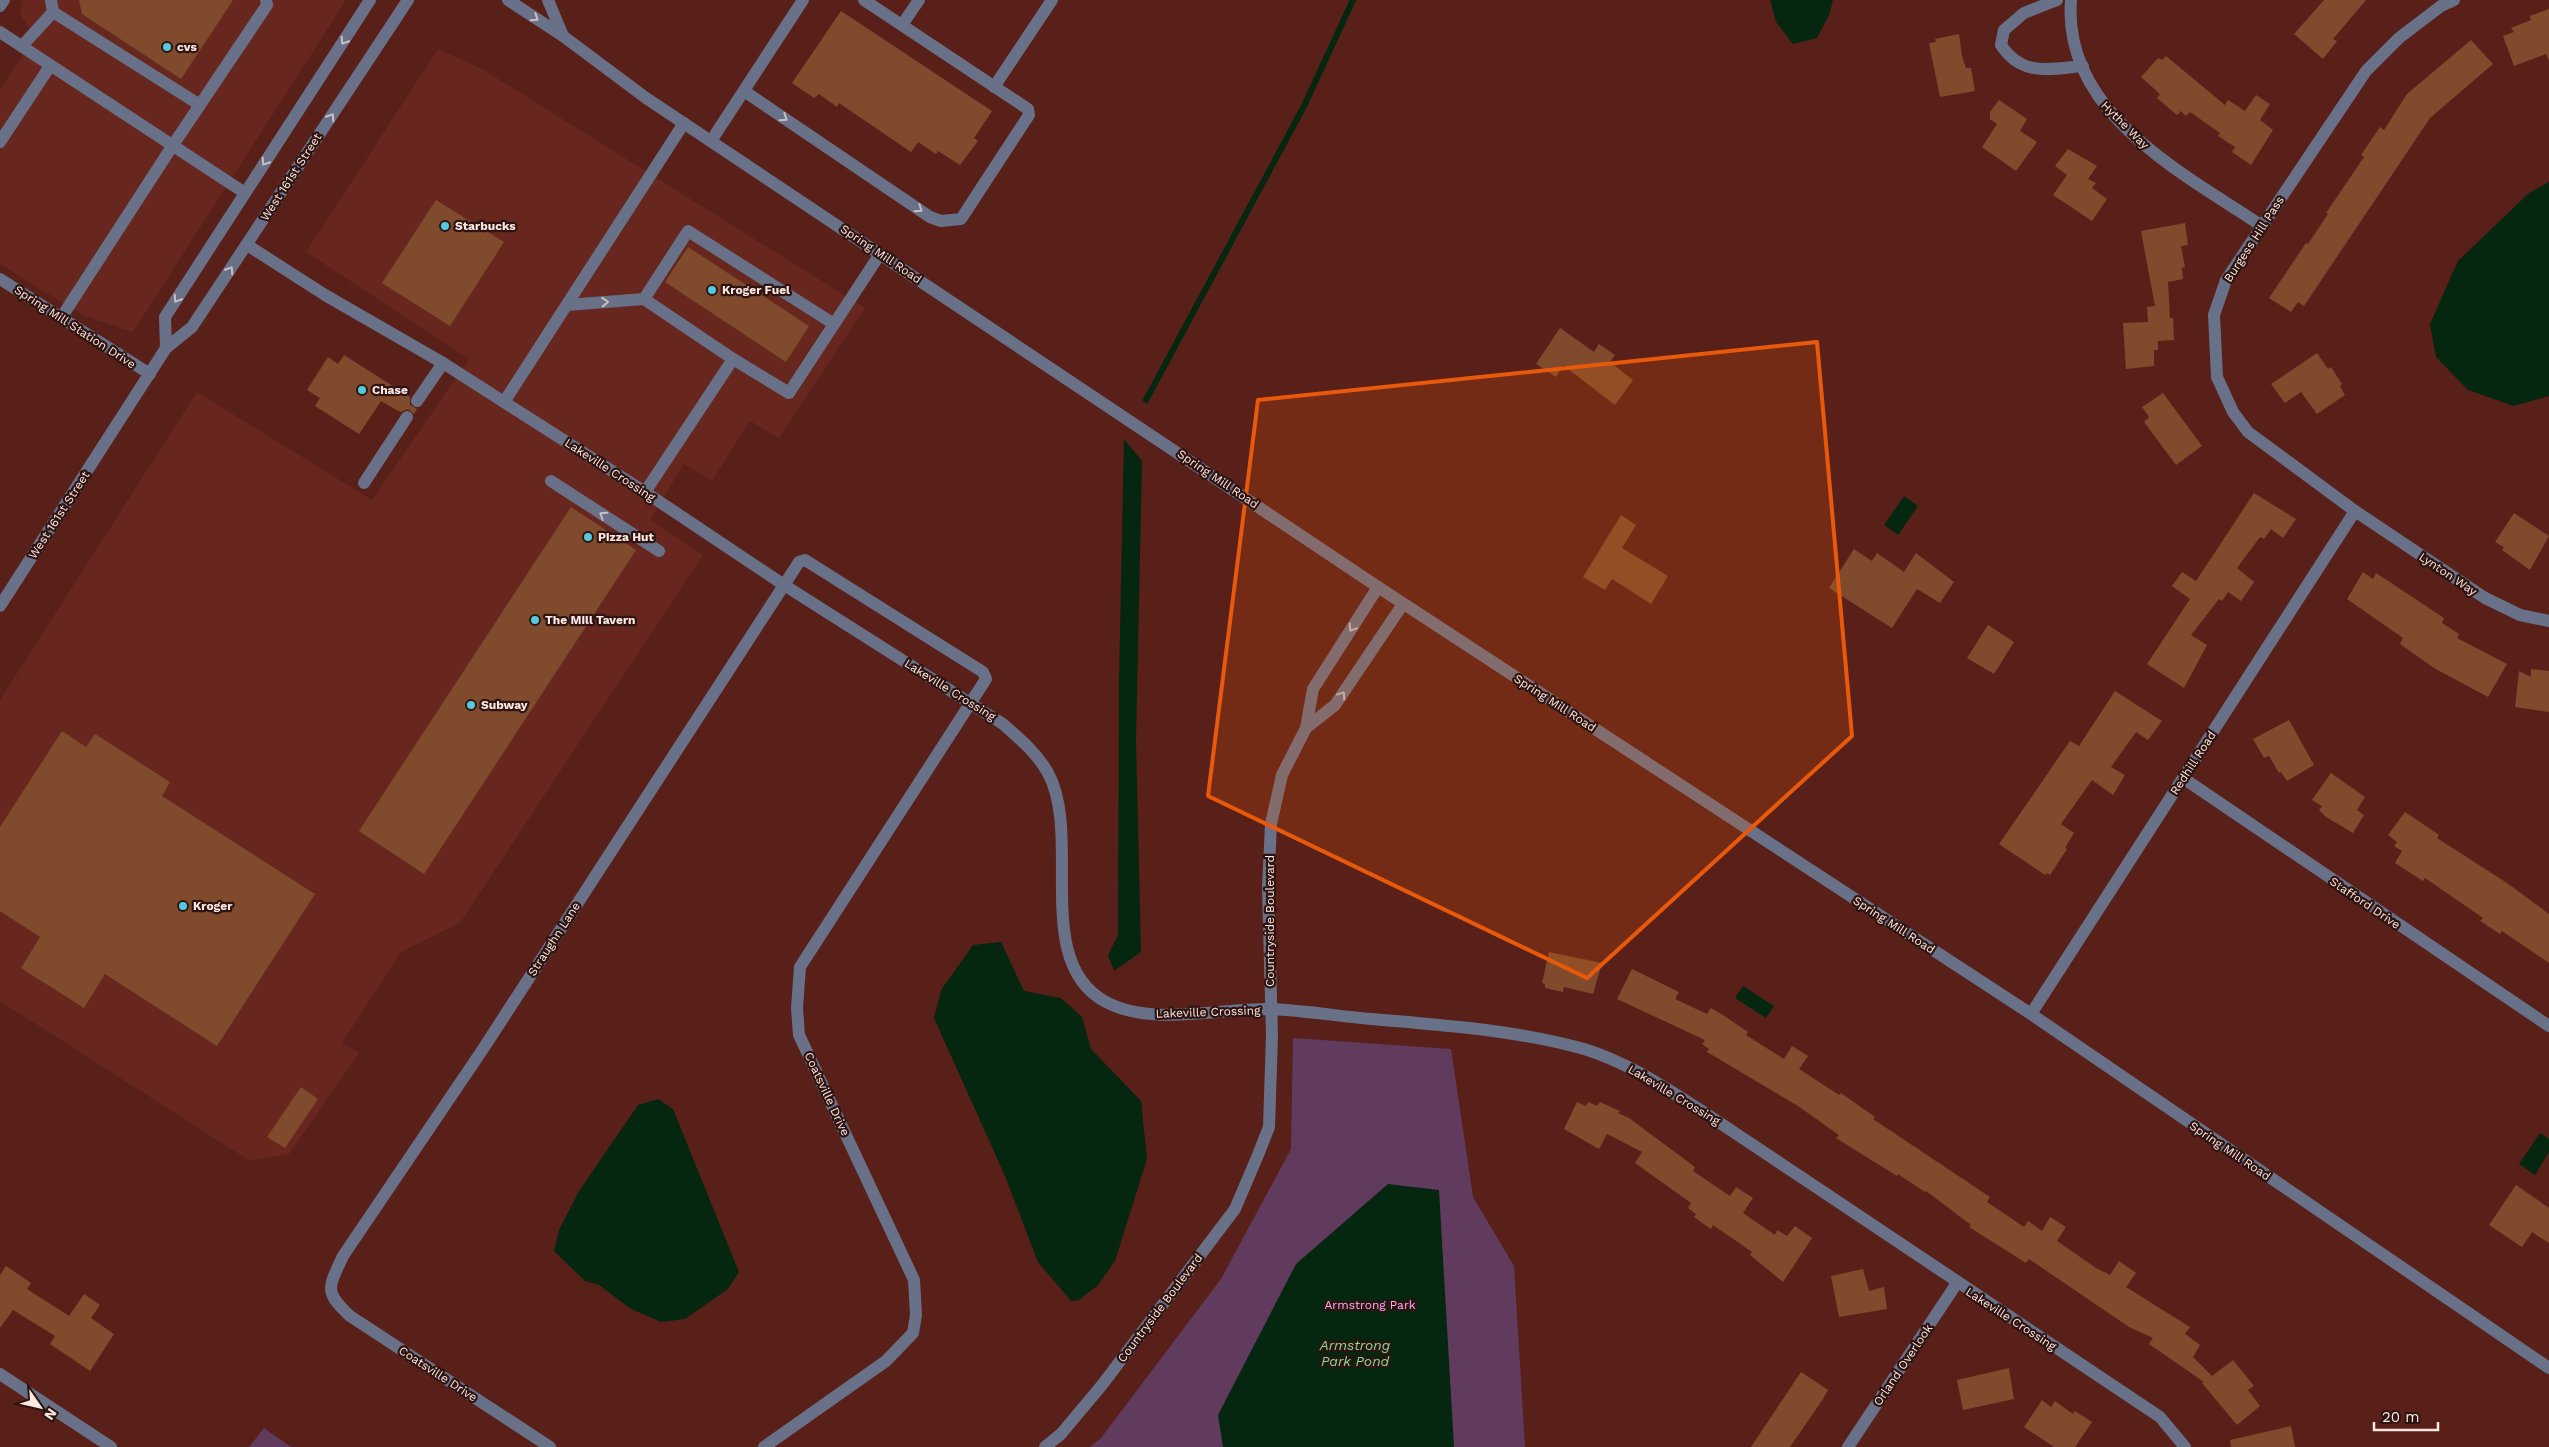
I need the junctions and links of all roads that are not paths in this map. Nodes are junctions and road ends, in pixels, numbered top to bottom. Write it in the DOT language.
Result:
graph roads {
  1 [pos="4,0"];
  2 [pos="266,0"];
  3 [pos="370,0"];
  4 [pos="408,0"];
  5 [pos="508,0"];
  6 [pos="548,0"];
  7 [pos="803,0"];
  8 [pos="864,0"];
  9 [pos="919,0"];
  10 [pos="1052,0"];
  11 [pos="2057,0"];
  12 [pos="2071,0"];
  13 [pos="2454,0"];
  14 [pos="0,6"];
  15 [pos="52,6"];
  16 [pos="902,25"];
  17 [pos="0,32"];
  18 [pos="563,36"];
  19 [pos="22,46"];
  20 [pos="50,66"];
  21 [pos="2083,66"];
  22 [pos="994,87"];
  23 [pos="744,91"];
  24 [pos="200,105"];
  25 [pos="684,123"];
  26 [pos="710,141"];
  27 [pos="0,142"];
  28 [pos="173,145"];
  29 [pos="245,193"];
  30 [pos="2262,226"];
  31 [pos="246,245"];
  32 [pos="880,254"];
  33 [pos="0,279"];
  34 [pos="644,299"];
  35 [pos="567,305"];
  36 [pos="61,318"];
  37 [pos="834,324"];
  38 [pos="166,348"];
  39 [pos="733,360"];
  40 [pos="443,363"];
  41 [pos="150,374"];
  42 [pos="417,401"];
  43 [pos="504,402"];
  44 [pos="407,416"];
  45 [pos="551,481"];
  46 [pos="364,483"];
  47 [pos="644,492"];
  48 [pos="2355,511"];
  49 [pos="659,551"];
  50 [pos="784,586"];
  51 [pos="1378,587"];
  52 [pos="1403,604"];
  53 [pos="0,606"];
  54 [pos="2549,621"];
  55 [pos="971,704"];
  56 [pos="1306,728"];
  57 [pos="2183,778"];
  58 [pos="1270,1009"];
  59 [pos="2031,1014"];
  60 [pos="2549,1026"];
  61 [pos="1957,1283"];
  62 [pos="331,1295"];
  63 [pos="2549,1368"];
  64 [pos="0,1374"];
  65 [pos="111,1447"];
  66 [pos="550,1447"];
  67 [pos="764,1447"];
  68 [pos="1045,1447"];
  69 [pos="1848,1447"];
  70 [pos="2184,1447"];
  1 -- 14 [label="street"];
  2 -- 24 [label="street"];
  3 -- 29 [label="street, one-way"];
  31 -- 4 [label="street, West 161st Street, one-way"];
  5 -- 18 [label="street, Spring Mill Road, one-way"];
  6 -- 18 [label="street"];
  7 -- 23 [label="street"];
  8 -- 16 [label="street"];
  9 -- 16 [label="street"];
  10 -- 22 [label="street"];
  11 -- 21 [label="street"];
  12 -- 21 [label="street, Hythe Way"];
  13 -- 30 [label="street, Burgess Hill Pass"];
  15 -- 19 [label="street"];
  15 -- 24 [label="street"];
  16 -- 22 [label="street"];
  17 -- 19 [label="street"];
  18 -- 25 [label="street, Spring Mill Road"];
  19 -- 20 [label="street"];
  20 -- 27 [label="street"];
  20 -- 28 [label="street"];
  21 -- 30 [label="street, Hythe Way"];
  23 -- 22 [label="street, one-way"];
  23 -- 26 [label="street"];
  24 -- 28 [label="street"];
  25 -- 26 [label="street, Spring Mill Road"];
  25 -- 35 [label="street"];
  26 -- 32 [label="street, Spring Mill Road"];
  28 -- 29 [label="street"];
  28 -- 36 [label="street"];
  29 -- 38 [label="street, one-way"];
  30 -- 48 [label="street, Burgess Hill Pass"];
  38 -- 31 [label="street, West 161st Street, one-way"];
  31 -- 40 [label="street, Lakeville Crossing"];
  32 -- 37 [label="street"];
  32 -- 51 [label="street, Spring Mill Road"];
  33 -- 36 [label="street, Spring Mill Station Drive"];
  35 -- 34 [label="street, one-way"];
  34 -- 37 [label="street"];
  34 -- 39 [label="street"];
  35 -- 43 [label="street"];
  36 -- 41 [label="street, Spring Mill Station Drive"];
  37 -- 39 [label="street"];
  38 -- 41 [label="street, West 161st Street"];
  39 -- 47 [label="street"];
  40 -- 42 [label="street"];
  40 -- 43 [label="street, Lakeville Crossing"];
  41 -- 53 [label="street, West 161st Street"];
  43 -- 47 [label="street, Lakeville Crossing"];
  44 -- 46 [label="street"];
  49 -- 45 [label="street, one-way"];
  47 -- 50 [label="street, Lakeville Crossing"];
  48 -- 54 [label="street, Lynton Way"];
  48 -- 57 [label="street, Redhill Road"];
  50 -- 55 [label="street, Lakeville Crossing"];
  50 -- 55 [label="street, Straughn Lane"];
  50 -- 62 [label="street, Straughn Lane"];
  51 -- 52 [label="street, Spring Mill Road"];
  51 -- 56 [label="street, Countryside Boulevard, one-way"];
  56 -- 52 [label="street, one-way"];
  52 -- 59 [label="street, Spring Mill Road"];
  55 -- 58 [label="street, Lakeville Crossing"];
  55 -- 67 [label="street, Coatsville Drive"];
  56 -- 58 [label="street, Countryside Boulevard"];
  57 -- 59 [label="street, Redhill Road"];
  57 -- 60 [label="street, Stafford Drive"];
  58 -- 61 [label="street, Lakeville Crossing"];
  58 -- 68 [label="street, Countryside Boulevard"];
  59 -- 63 [label="street, Spring Mill Road"];
  61 -- 69 [label="street, Orland Overlook"];
  61 -- 70 [label="street, Lakeville Crossing"];
  62 -- 66 [label="street, Coatsville Drive"];
  64 -- 65 [label="street"];
}
